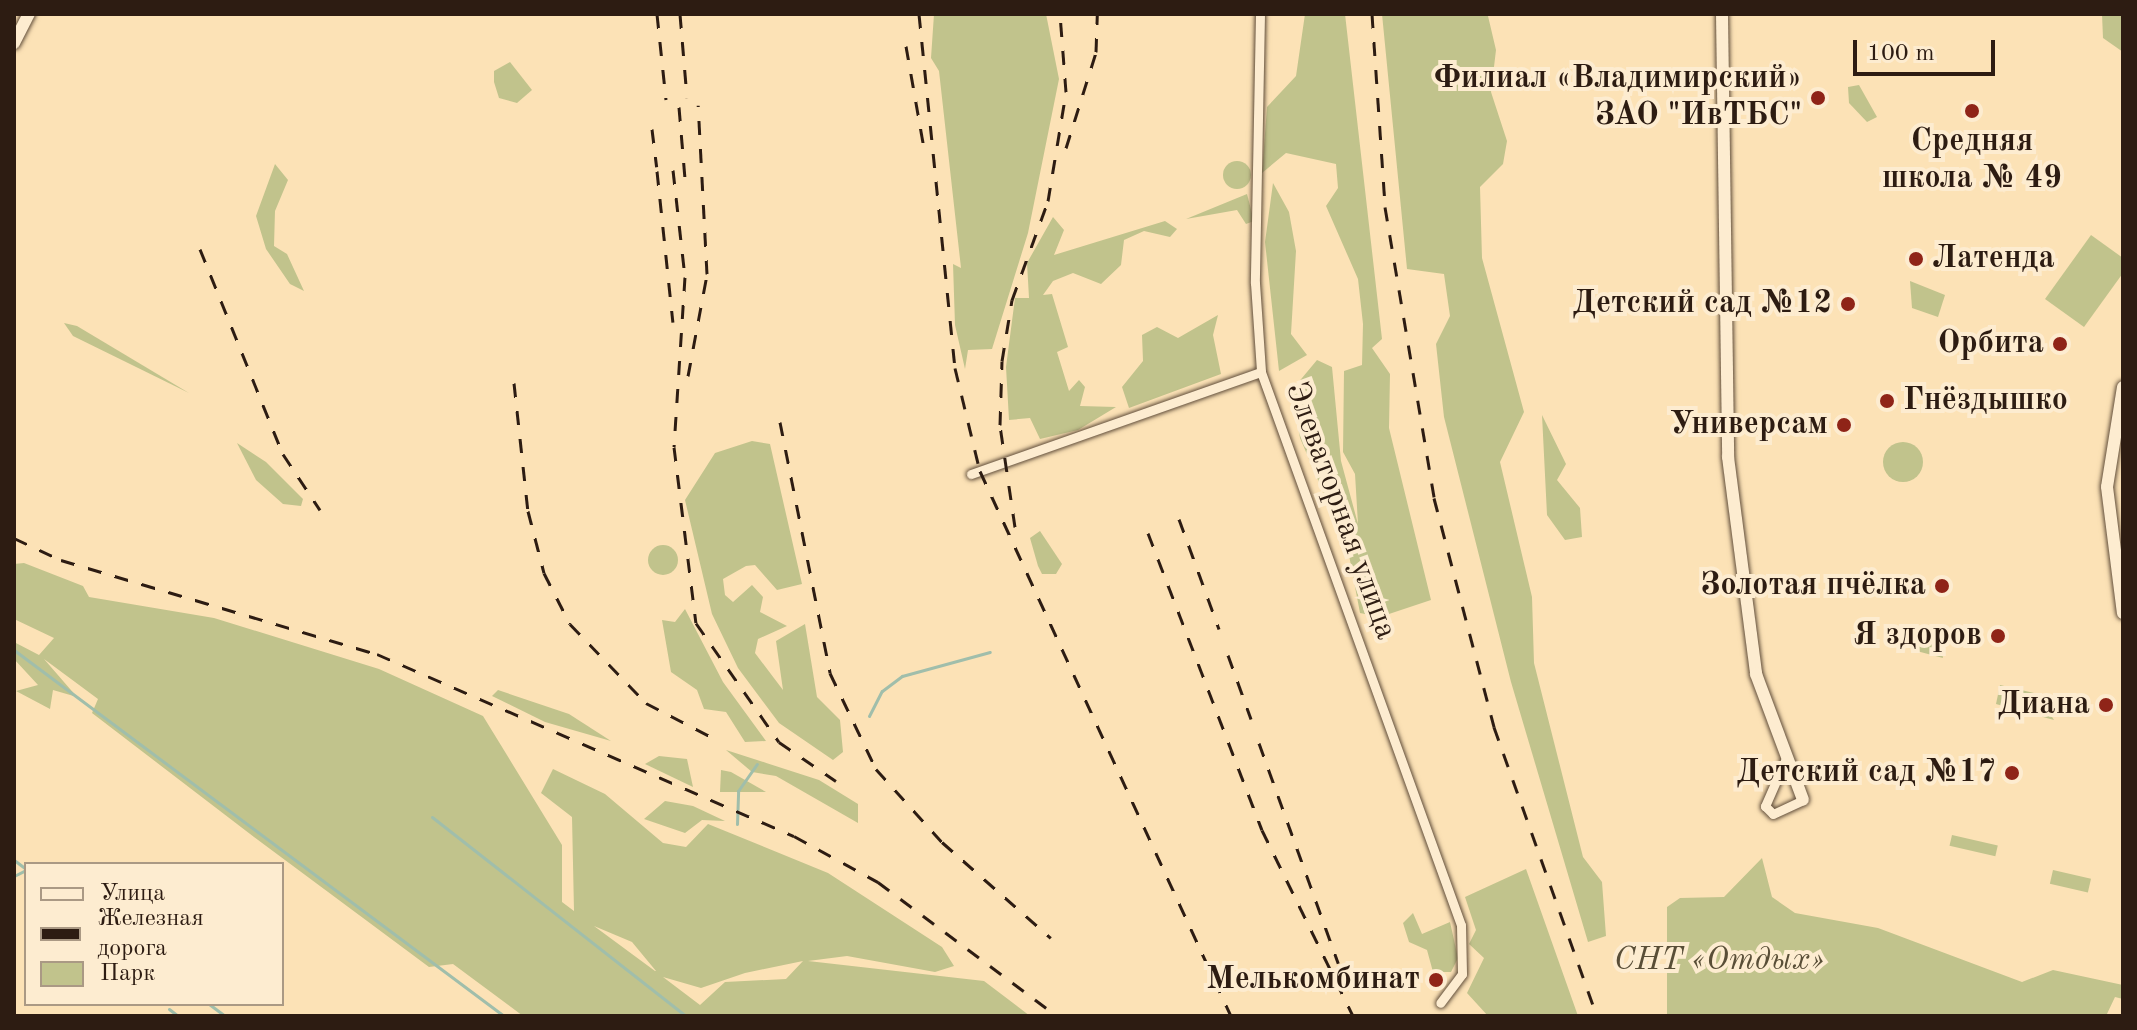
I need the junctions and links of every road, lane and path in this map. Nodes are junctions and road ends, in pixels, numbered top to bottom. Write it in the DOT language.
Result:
graph roads {
  1 [pos="29,14"];
  2 [pos="1260,14"];
  3 [pos="1722,14"];
  4 [pos="14,43"];
  5 [pos="1261,372"];
  6 [pos="2123,387"];
  7 [pos="971,474"];
  8 [pos="2123,613"];
  9 [pos="1787,756"];
  10 [pos="1803,800"];
  11 [pos="1440,1003"];
  1 -- 4 [label="street"];
  2 -- 5 [label="street, Элеваторная улица"];
  3 -- 9 [label="street"];
  5 -- 7 [label="street"];
  5 -- 11 [label="street, Элеваторная улица"];
  6 -- 8 [label="street"];
  9 -- 10 [label="street"];
  9 -- 10 [label="street"];
}
